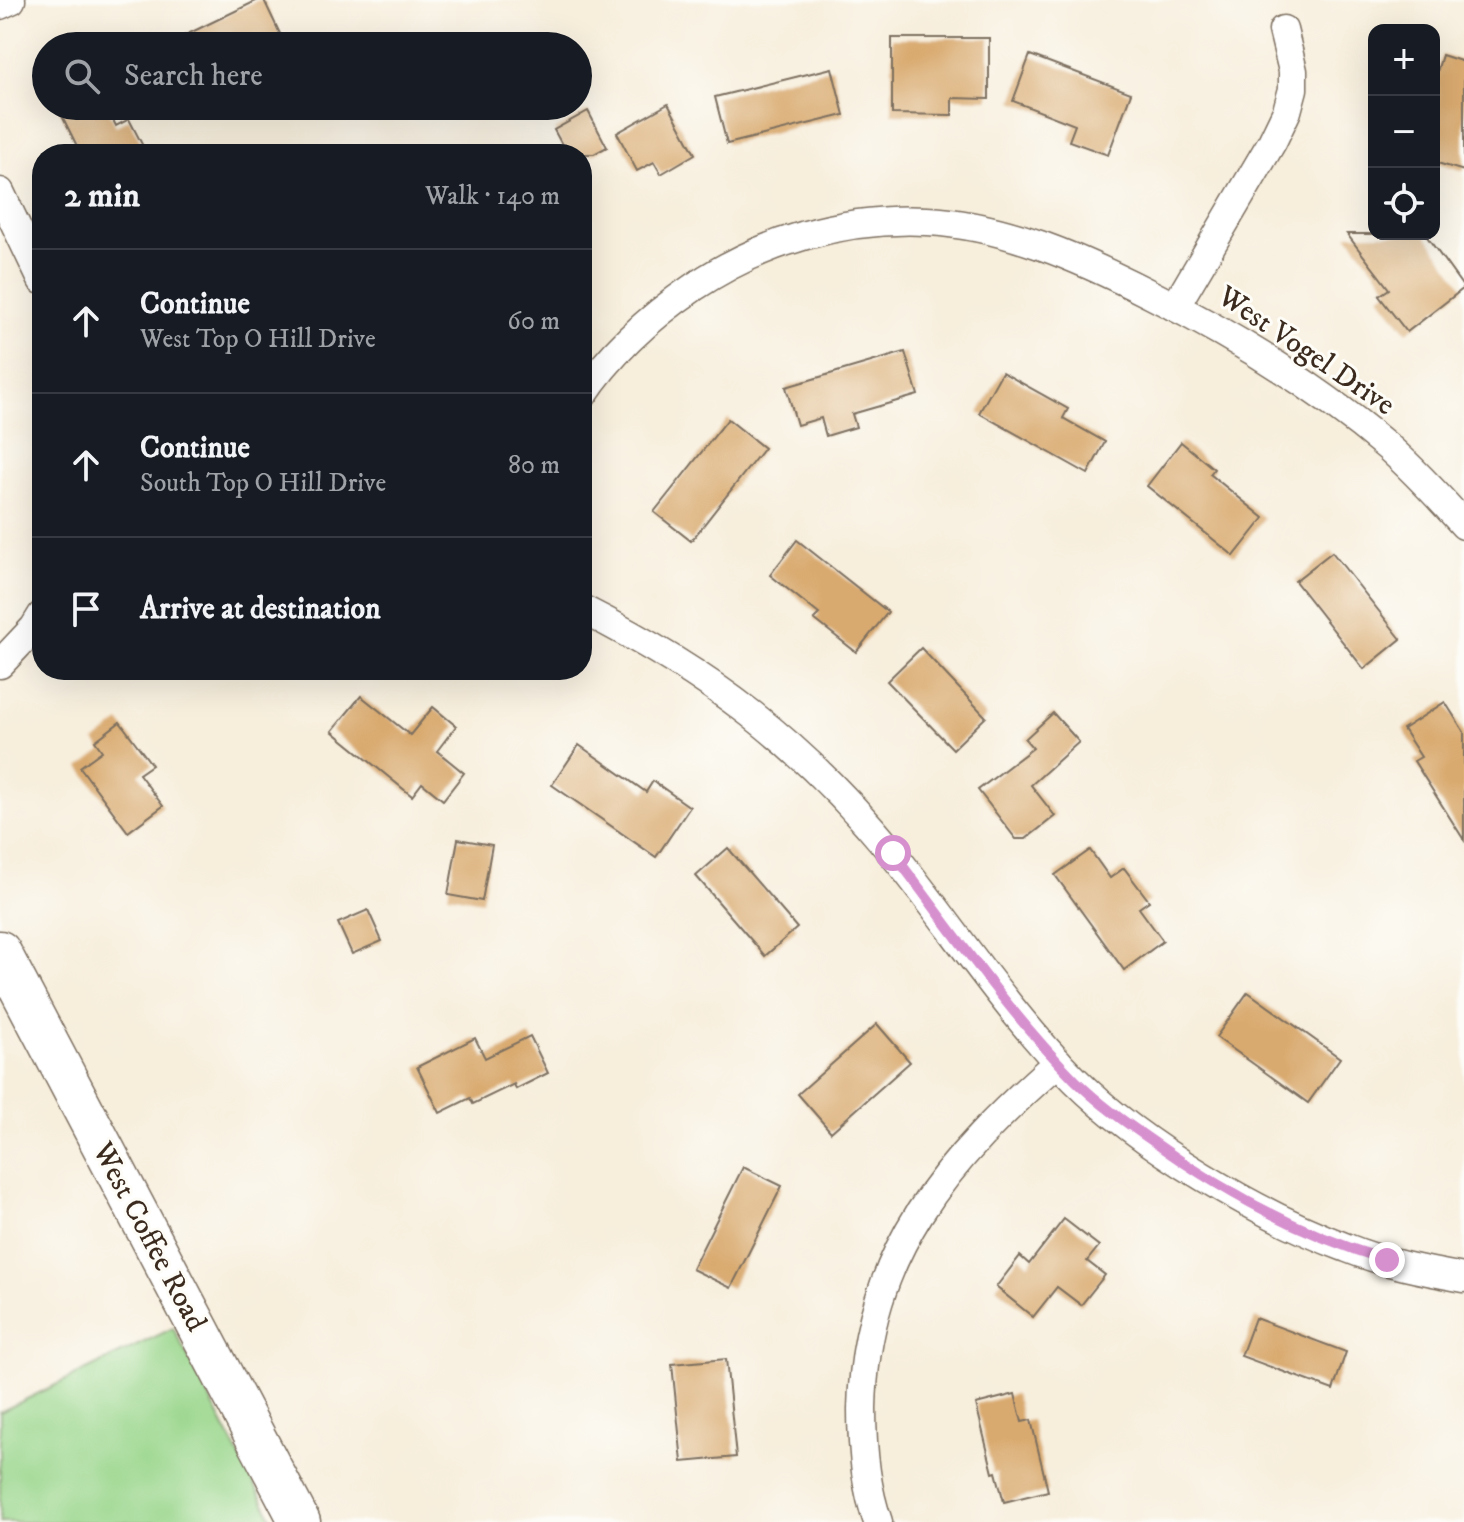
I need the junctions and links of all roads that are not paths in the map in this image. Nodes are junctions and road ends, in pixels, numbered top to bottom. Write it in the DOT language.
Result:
graph roads {
  1 [pos="11,0"];
  2 [pos="0,5"];
  3 [pos="1283,30"];
  4 [pos="0,192"];
  5 [pos="32,259"];
  6 [pos="1175,307"];
  7 [pos="592,383"];
  8 [pos="1464,525"];
  9 [pos="592,614"];
  10 [pos="32,629"];
  11 [pos="0,664"];
  12 [pos="0,951"];
  13 [pos="1058,1062"];
  14 [pos="1464,1278"];
  15 [pos="300,1522"];
  16 [pos="878,1522"];
  1 -- 2 [label="street"];
  3 -- 6 [label="street"];
  4 -- 5 [label="street"];
  6 -- 7 [label="street, West Vogel Drive"];
  6 -- 8 [label="street, West Vogel Drive"];
  9 -- 13 [label="street"];
  10 -- 11 [label="street"];
  12 -- 15 [label="street, West Coffee Road"];
  13 -- 14 [label="street"];
  13 -- 16 [label="street"];
}
